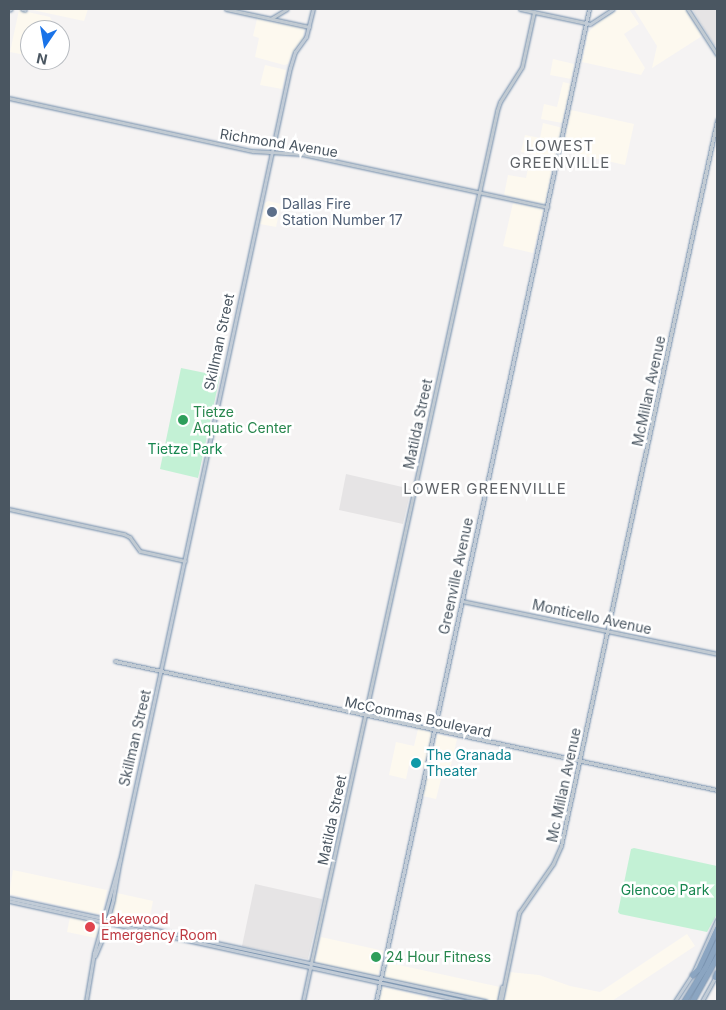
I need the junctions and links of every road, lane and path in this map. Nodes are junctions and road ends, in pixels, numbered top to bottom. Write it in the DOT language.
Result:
graph roads {
  1 [pos="226,9"];
  2 [pos="287,9"];
  3 [pos="313,9"];
  4 [pos="520,9"];
  5 [pos="588,9"];
  6 [pos="614,9"];
  7 [pos="688,9"];
  8 [pos="282,12"];
  9 [pos="534,12"];
  10 [pos="271,19"];
  11 [pos="281,21"];
  12 [pos="586,23"];
  13 [pos="308,27"];
  14 [pos="717,54"];
  15 [pos="9,98"];
  16 [pos="717,121"];
  17 [pos="271,153"];
  18 [pos="479,193"];
  19 [pos="547,207"];
  20 [pos="9,509"];
  21 [pos="185,561"];
  22 [pos="462,601"];
  23 [pos="608,631"];
  24 [pos="717,654"];
  25 [pos="115,661"];
  26 [pos="600,665"];
  27 [pos="161,671"];
  28 [pos="365,716"];
  29 [pos="435,731"];
  30 [pos="580,761"];
  31 [pos="717,790"];
  32 [pos="9,900"];
  33 [pos="717,919"];
  34 [pos="106,921"];
  35 [pos="137,927"];
  36 [pos="717,928"];
  37 [pos="717,942"];
  38 [pos="717,956"];
  39 [pos="311,964"];
  40 [pos="310,969"];
  41 [pos="717,974"];
  42 [pos="692,975"];
  43 [pos="380,980"];
  44 [pos="434,990"];
  45 [pos="434,995"];
  46 [pos="464,999"];
  47 [pos="86,1001"];
  48 [pos="303,1001"];
  49 [pos="376,1001"];
  50 [pos="486,1001"];
  51 [pos="500,1001"];
  52 [pos="675,1001"];
  53 [pos="684,1001"];
  54 [pos="692,1001"];
  55 [pos="702,1001"];
  1 -- 10 [label="street"];
  2 -- 8 [label="street"];
  3 -- 13 [label="main road, Skillman Street"];
  4 -- 9 [label="street"];
  5 -- 12 [label="main road, Greenville Avenue"];
  6 -- 12 [label="main road"];
  7 -- 14 [label="street"];
  8 -- 10 [label="street"];
  8 -- 11 [label="street"];
  9 -- 12 [label="street"];
  9 -- 18 [label="street, Matilda Street"];
  10 -- 11 [label="street"];
  11 -- 13 [label="street"];
  12 -- 19 [label="main road, Greenville Avenue"];
  13 -- 17 [label="main road, Skillman Street"];
  15 -- 17 [label="street, Richmond Avenue"];
  16 -- 23 [label="street, McMillan Avenue"];
  17 -- 18 [label="street, Richmond Avenue"];
  17 -- 21 [label="main road, Skillman Street"];
  18 -- 19 [label="street, Richmond Avenue"];
  18 -- 28 [label="street, Matilda Street"];
  19 -- 22 [label="main road, Greenville Avenue"];
  20 -- 21 [label="street"];
  21 -- 27 [label="main road, Skillman Street"];
  22 -- 23 [label="street, Monticello Avenue"];
  22 -- 29 [label="main road, Greenville Avenue"];
  23 -- 24 [label="street, Monticello Avenue"];
  23 -- 26 [label="street, McMillan Avenue"];
  25 -- 27 [label="street, McCommas Boulevard"];
  26 -- 30 [label="street, Mc Millan Avenue"];
  27 -- 28 [label="street, McCommas Boulevard"];
  27 -- 34 [label="main road, Skillman Street"];
  28 -- 29 [label="street, McCommas Boulevard"];
  28 -- 39 [label="street, Matilda Street"];
  29 -- 30 [label="street, McCommas Boulevard"];
  29 -- 43 [label="main road, Greenville Avenue"];
  30 -- 31 [label="street, McCommas Boulevard"];
  30 -- 51 [label="street, Mc Millan Avenue"];
  32 -- 34 [label="main road"];
  33 -- 42 [label="main road"];
  34 -- 35 [label="main road"];
  34 -- 47 [label="main road, Skillman Street"];
  35 -- 39 [label="main road"];
  35 -- 40 [label="main road"];
  36 -- 42 [label="highway"];
  37 -- 53 [label="highway"];
  38 -- 54 [label="highway"];
  39 -- 40 [label="main road"];
  39 -- 43 [label="main road"];
  40 -- 43 [label="main road"];
  40 -- 48 [label="main road"];
  41 -- 55 [label="main road"];
  42 -- 52 [label="main road"];
  43 -- 44 [label="main road"];
  43 -- 45 [label="main road"];
  43 -- 49 [label="main road, Greenville Avenue"];
  44 -- 45 [label="main road"];
  44 -- 46 [label="main road"];
  45 -- 46 [label="main road"];
  46 -- 50 [label="main road"];
}
